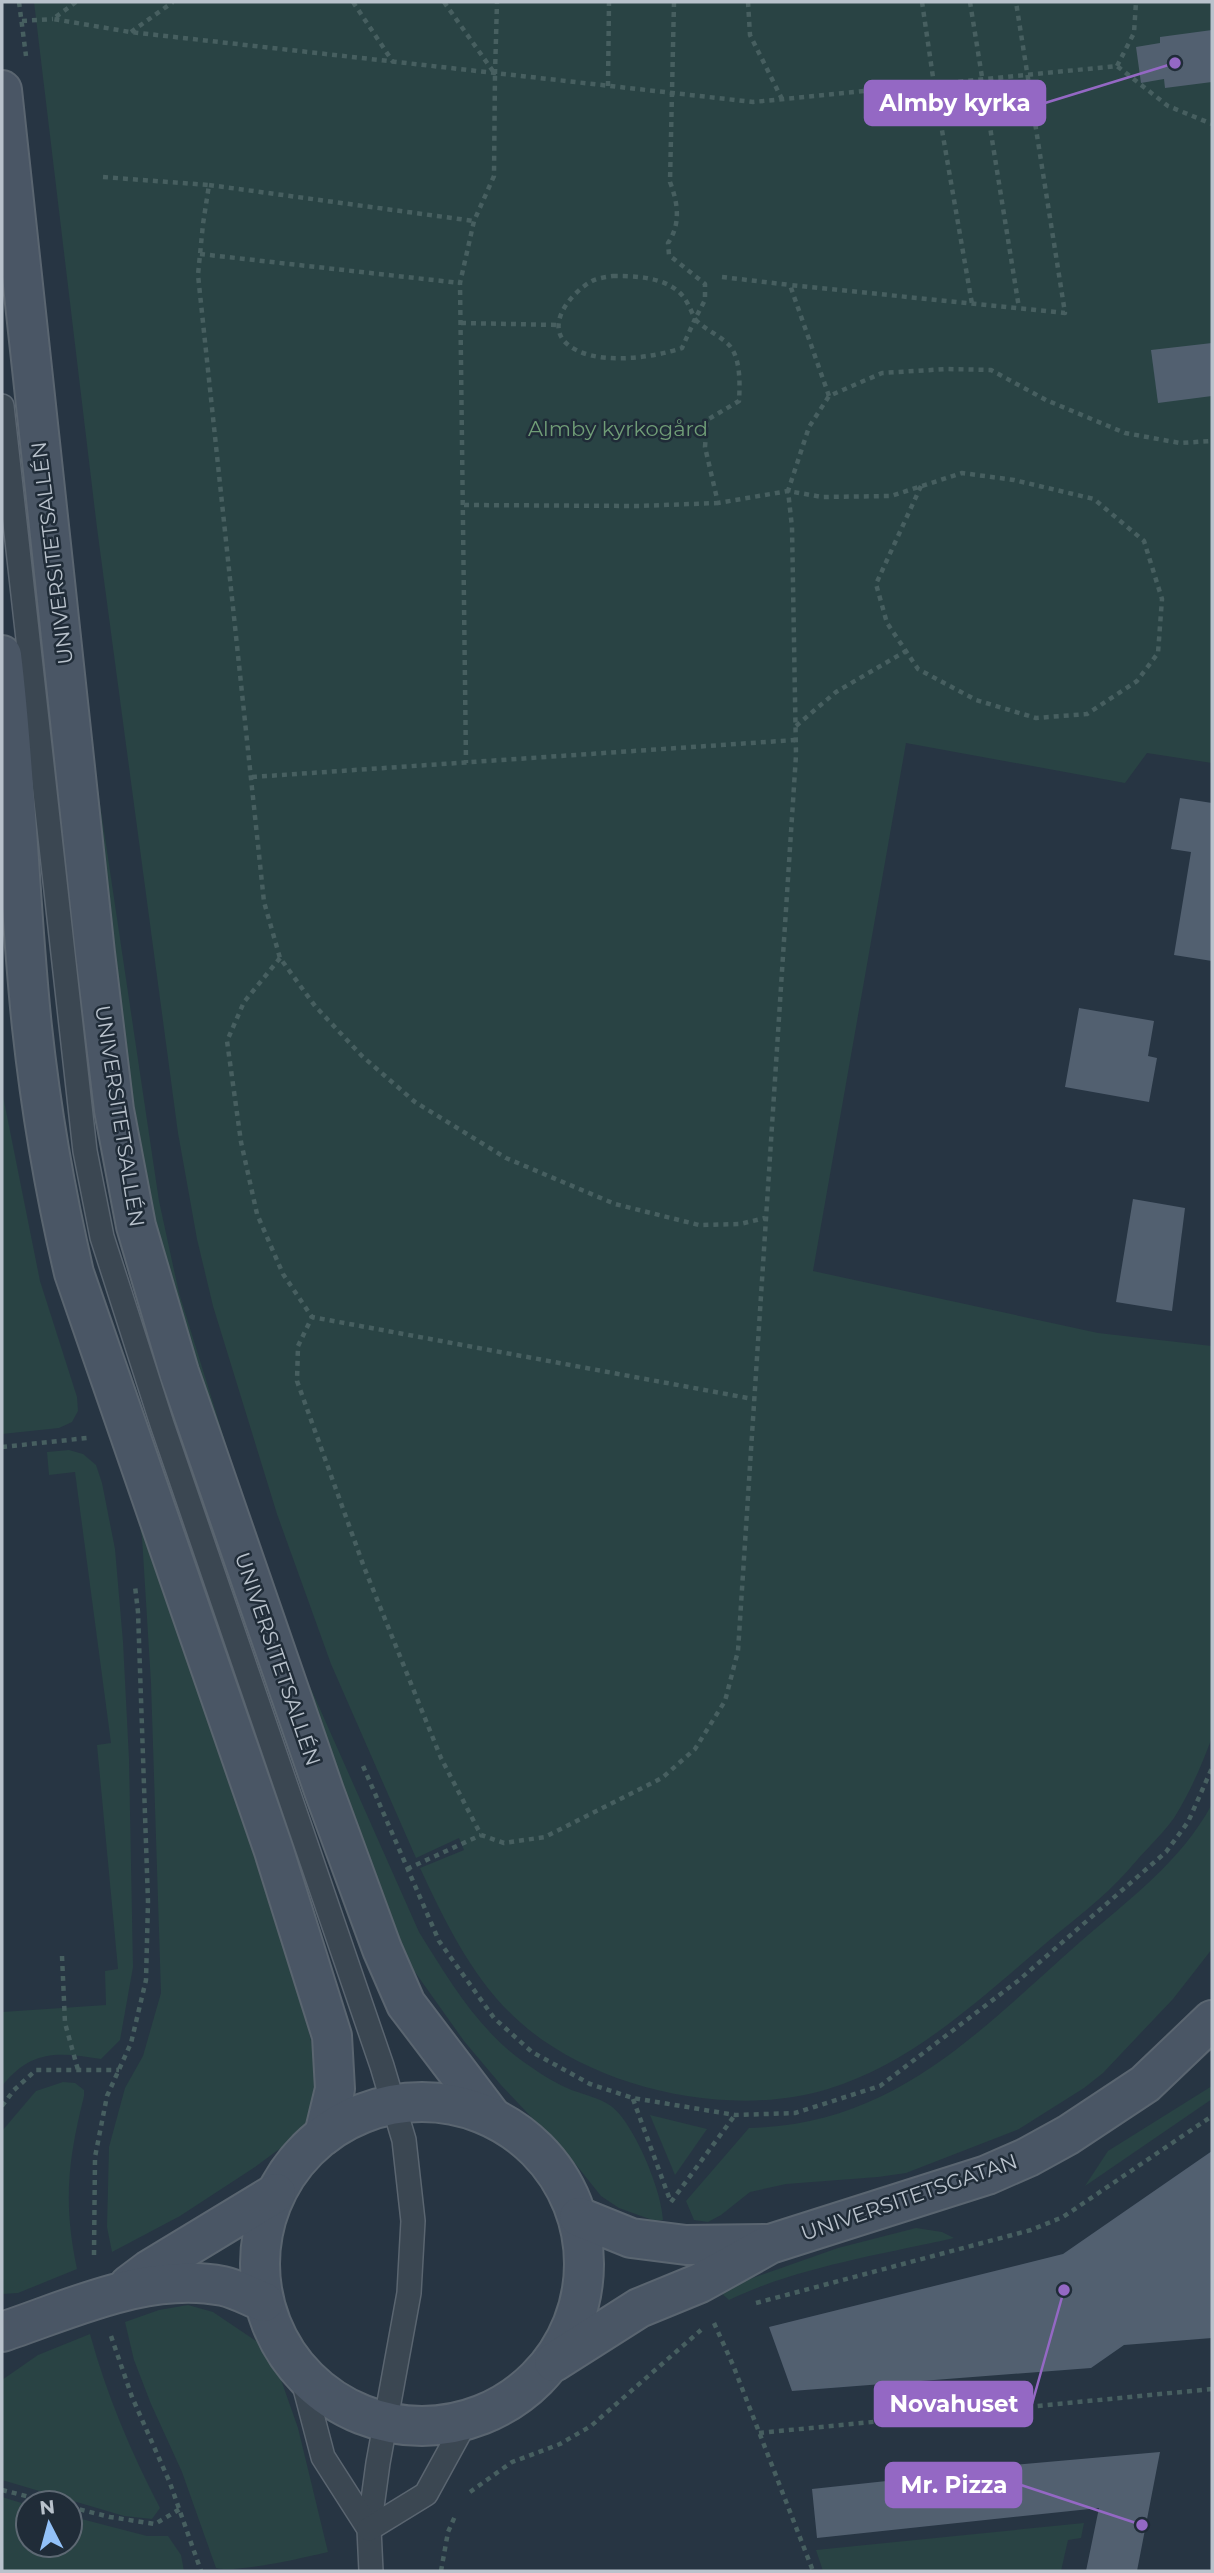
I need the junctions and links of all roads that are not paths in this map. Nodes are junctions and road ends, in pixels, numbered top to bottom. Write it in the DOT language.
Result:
graph roads {
  1 [pos="14,76"];
  2 [pos="2,406"];
  3 [pos="2,655"];
  4 [pos="1212,2020"];
  5 [pos="394,2105"];
  6 [pos="491,2116"];
  7 [pos="324,2135"];
  8 [pos="276,2193"];
  9 [pos="579,2217"];
  10 [pos="770,2244"];
  11 [pos="119,2293"];
  12 [pos="264,2302"];
  13 [pos="2,2332"];
  14 [pos="552,2363"];
  15 [pos="301,2373"];
  16 [pos="466,2421"];
  17 [pos="386,2422"];
  18 [pos="369,2529"];
  19 [pos="371,2571"];
  1 -- 6 [label="main road, UNIVERSITETSALLÉN"];
  2 -- 5 [label="lane"];
  3 -- 7 [label="main road"];
  4 -- 10 [label="main road, UNIVERSITETSGATAN"];
  5 -- 6 [label="main road"];
  5 -- 7 [label="main road"];
  5 -- 17 [label="lane"];
  6 -- 9 [label="main road"];
  7 -- 8 [label="main road"];
  8 -- 11 [label="main road"];
  8 -- 12 [label="main road"];
  9 -- 10 [label="main road, UNIVERSITETSGATAN"];
  9 -- 14 [label="main road"];
  10 -- 14 [label="main road, UNIVERSITETSGATAN"];
  11 -- 12 [label="main road"];
  11 -- 13 [label="main road"];
  12 -- 15 [label="main road"];
  14 -- 16 [label="main road"];
  15 -- 17 [label="main road"];
  15 -- 18 [label="lane"];
  16 -- 17 [label="main road"];
  16 -- 18 [label="lane"];
  17 -- 18 [label="lane"];
  18 -- 19 [label="lane"];
}
